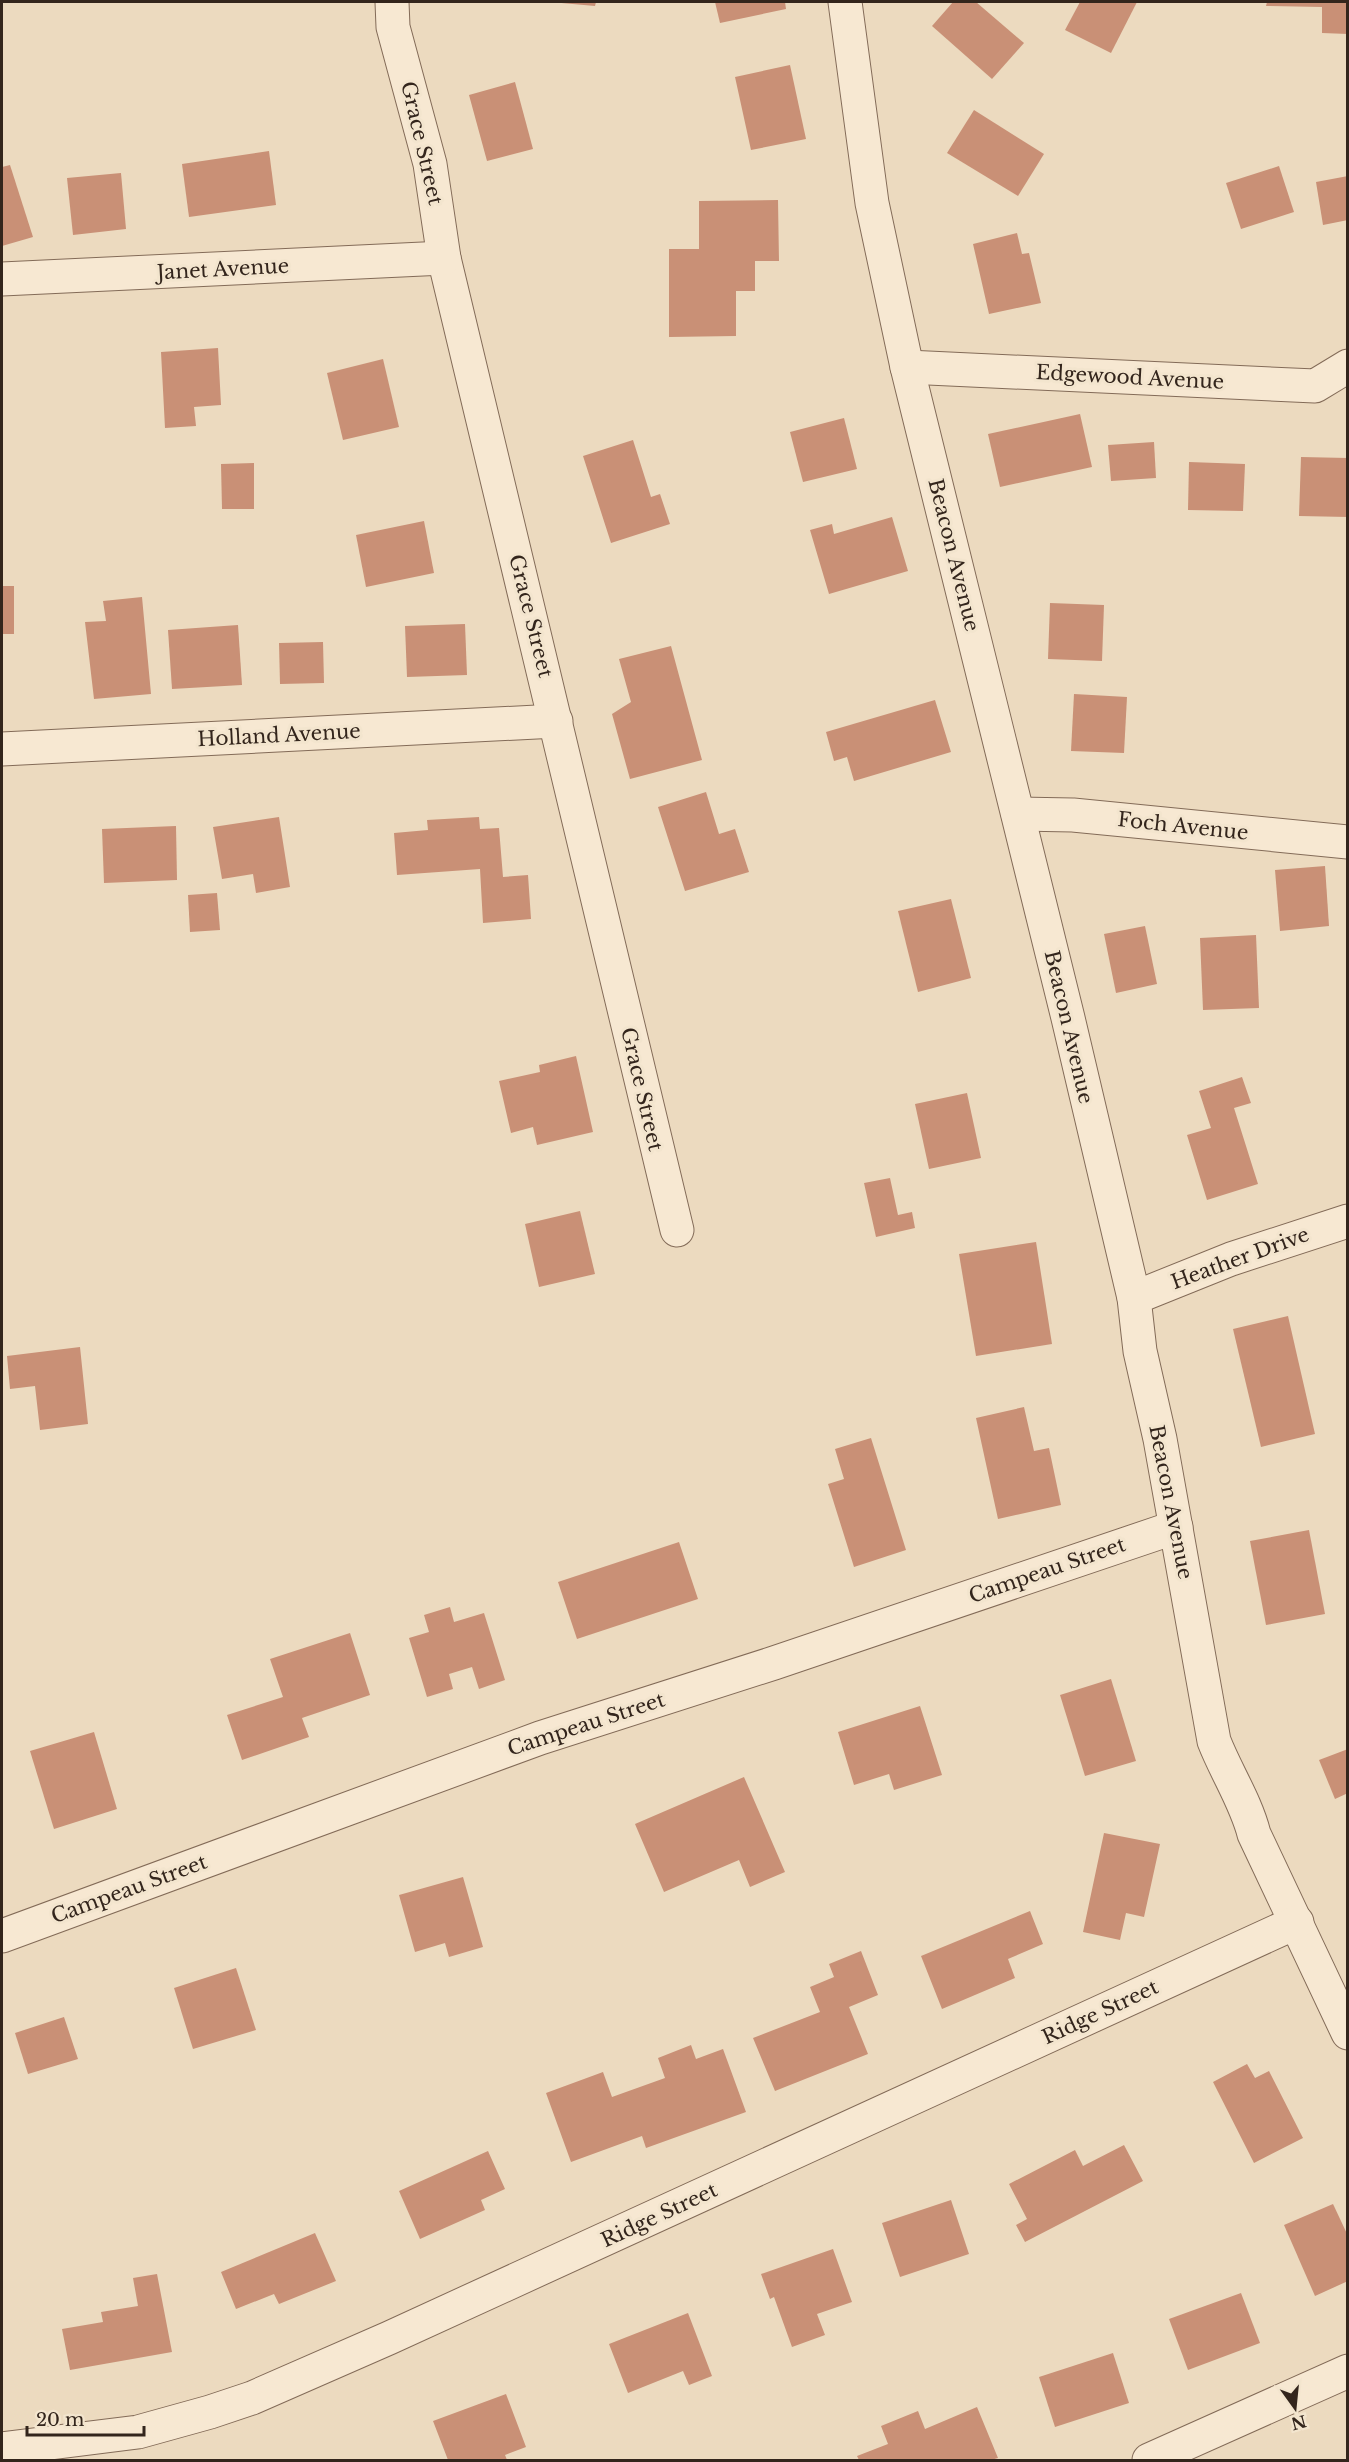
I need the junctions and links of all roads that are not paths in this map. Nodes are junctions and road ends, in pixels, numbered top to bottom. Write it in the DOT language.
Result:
graph roads {
  1 [pos="392,2"];
  2 [pos="845,2"];
  3 [pos="444,258"];
  4 [pos="2,279"];
  5 [pos="1347,366"];
  6 [pos="907,368"];
  7 [pos="556,721"];
  8 [pos="2,749"];
  9 [pos="1018,814"];
  10 [pos="1347,842"];
  11 [pos="1347,1221"];
  12 [pos="677,1230"];
  13 [pos="1134,1298"];
  14 [pos="1176,1527"];
  15 [pos="1297,1922"];
  16 [pos="2,1936"];
  17 [pos="1347,2033"];
  18 [pos="1347,2371"];
  19 [pos="2,2449"];
  20 [pos="1149,2460"];
  1 -- 3 [label="street, Grace Street"];
  2 -- 6 [label="street, Beacon Avenue"];
  3 -- 4 [label="street, Janet Avenue"];
  3 -- 7 [label="street, Grace Street"];
  5 -- 6 [label="street, Edgewood Avenue"];
  6 -- 9 [label="street, Beacon Avenue"];
  7 -- 8 [label="street, Holland Avenue"];
  7 -- 12 [label="street, Grace Street"];
  9 -- 10 [label="street, Foch Avenue"];
  9 -- 13 [label="street, Beacon Avenue"];
  11 -- 13 [label="street, Heather Drive"];
  13 -- 14 [label="street, Beacon Avenue"];
  14 -- 15 [label="street, Beacon Avenue"];
  14 -- 16 [label="street, Campeau Street"];
  15 -- 17 [label="street, Beacon Avenue"];
  15 -- 19 [label="street, Ridge Street"];
  18 -- 20 [label="street"];
}
